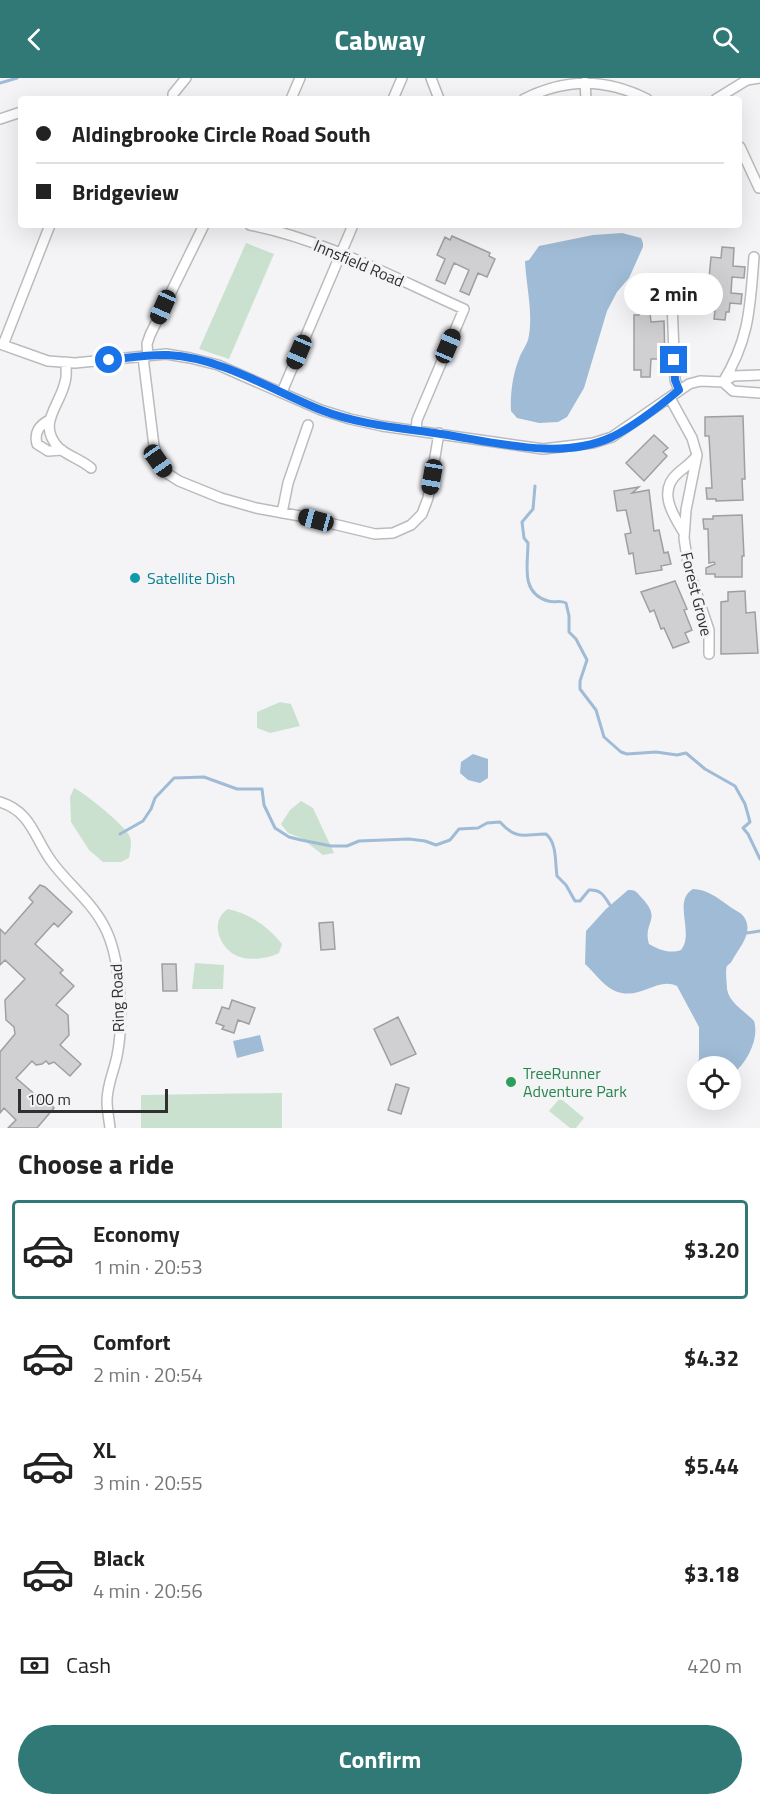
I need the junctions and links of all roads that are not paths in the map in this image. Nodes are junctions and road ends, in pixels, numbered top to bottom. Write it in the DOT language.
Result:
graph roads {
  1 [pos="186,78"];
  2 [pos="300,78"];
  3 [pos="402,78"];
  4 [pos="431,78"];
  5 [pos="759,78"];
  6 [pos="585,82"];
  7 [pos="173,96"];
  8 [pos="292,96"];
  9 [pos="394,96"];
  10 [pos="438,96"];
  11 [pos="530,96"];
  12 [pos="586,96"];
  13 [pos="640,96"];
  14 [pos="721,96"];
  15 [pos="18,113"];
  16 [pos="0,119"];
  17 [pos="742,151"];
  18 [pos="759,188"];
  19 [pos="49,228"];
  20 [pos="203,228"];
  21 [pos="267,228"];
  22 [pos="352,228"];
  23 [pos="341,255"];
  24 [pos="754,257"];
  25 [pos="672,300"];
  26 [pos="1,345"];
  27 [pos="146,356"];
  28 [pos="66,362"];
  29 [pos="760,375"];
  30 [pos="723,382"];
  31 [pos="679,390"];
  32 [pos="282,392"];
  33 [pos="760,393"];
  34 [pos="670,398"];
  35 [pos="49,420"];
  36 [pos="308,425"];
  37 [pos="416,431"];
  38 [pos="439,433"];
  39 [pos="62,450"];
  40 [pos="697,455"];
  41 [pos="92,468"];
  42 [pos="282,513"];
  43 [pos="684,533"];
  44 [pos="709,654"];
  45 [pos="0,802"];
  46 [pos="110,1128"];
  1 -- 7 [label="street"];
  2 -- 8 [label="street"];
  3 -- 9 [label="street"];
  4 -- 10 [label="street"];
  5 -- 14 [label="street"];
  6 -- 11 [label="street"];
  6 -- 12 [label="street"];
  6 -- 13 [label="street"];
  15 -- 16 [label="street"];
  17 -- 18 [label="street"];
  19 -- 26 [label="street"];
  20 -- 27 [label="street"];
  21 -- 23 [label="street, Innsfield Road"];
  22 -- 23 [label="street"];
  23 -- 32 [label="street"];
  23 -- 37 [label="street, Innsfield Road"];
  24 -- 30 [label="street"];
  25 -- 31 [label="street"];
  26 -- 28 [label="street"];
  27 -- 28 [label="street"];
  27 -- 32 [label="street"];
  27 -- 42 [label="street"];
  28 -- 35 [label="street"];
  29 -- 30 [label="street"];
  30 -- 31 [label="street"];
  30 -- 33 [label="street"];
  31 -- 34 [label="street"];
  32 -- 37 [label="street"];
  34 -- 38 [label="street"];
  34 -- 40 [label="street"];
  35 -- 39 [label="street"];
  35 -- 39 [label="street"];
  36 -- 42 [label="street"];
  37 -- 38 [label="street"];
  38 -- 42 [label="street"];
  39 -- 41 [label="street"];
  40 -- 43 [label="street, Forest Grove"];
  40 -- 43 [label="street, Forest Grove"];
  43 -- 44 [label="street, Forest Grove"];
  45 -- 46 [label="street, Ring Road"];
}
